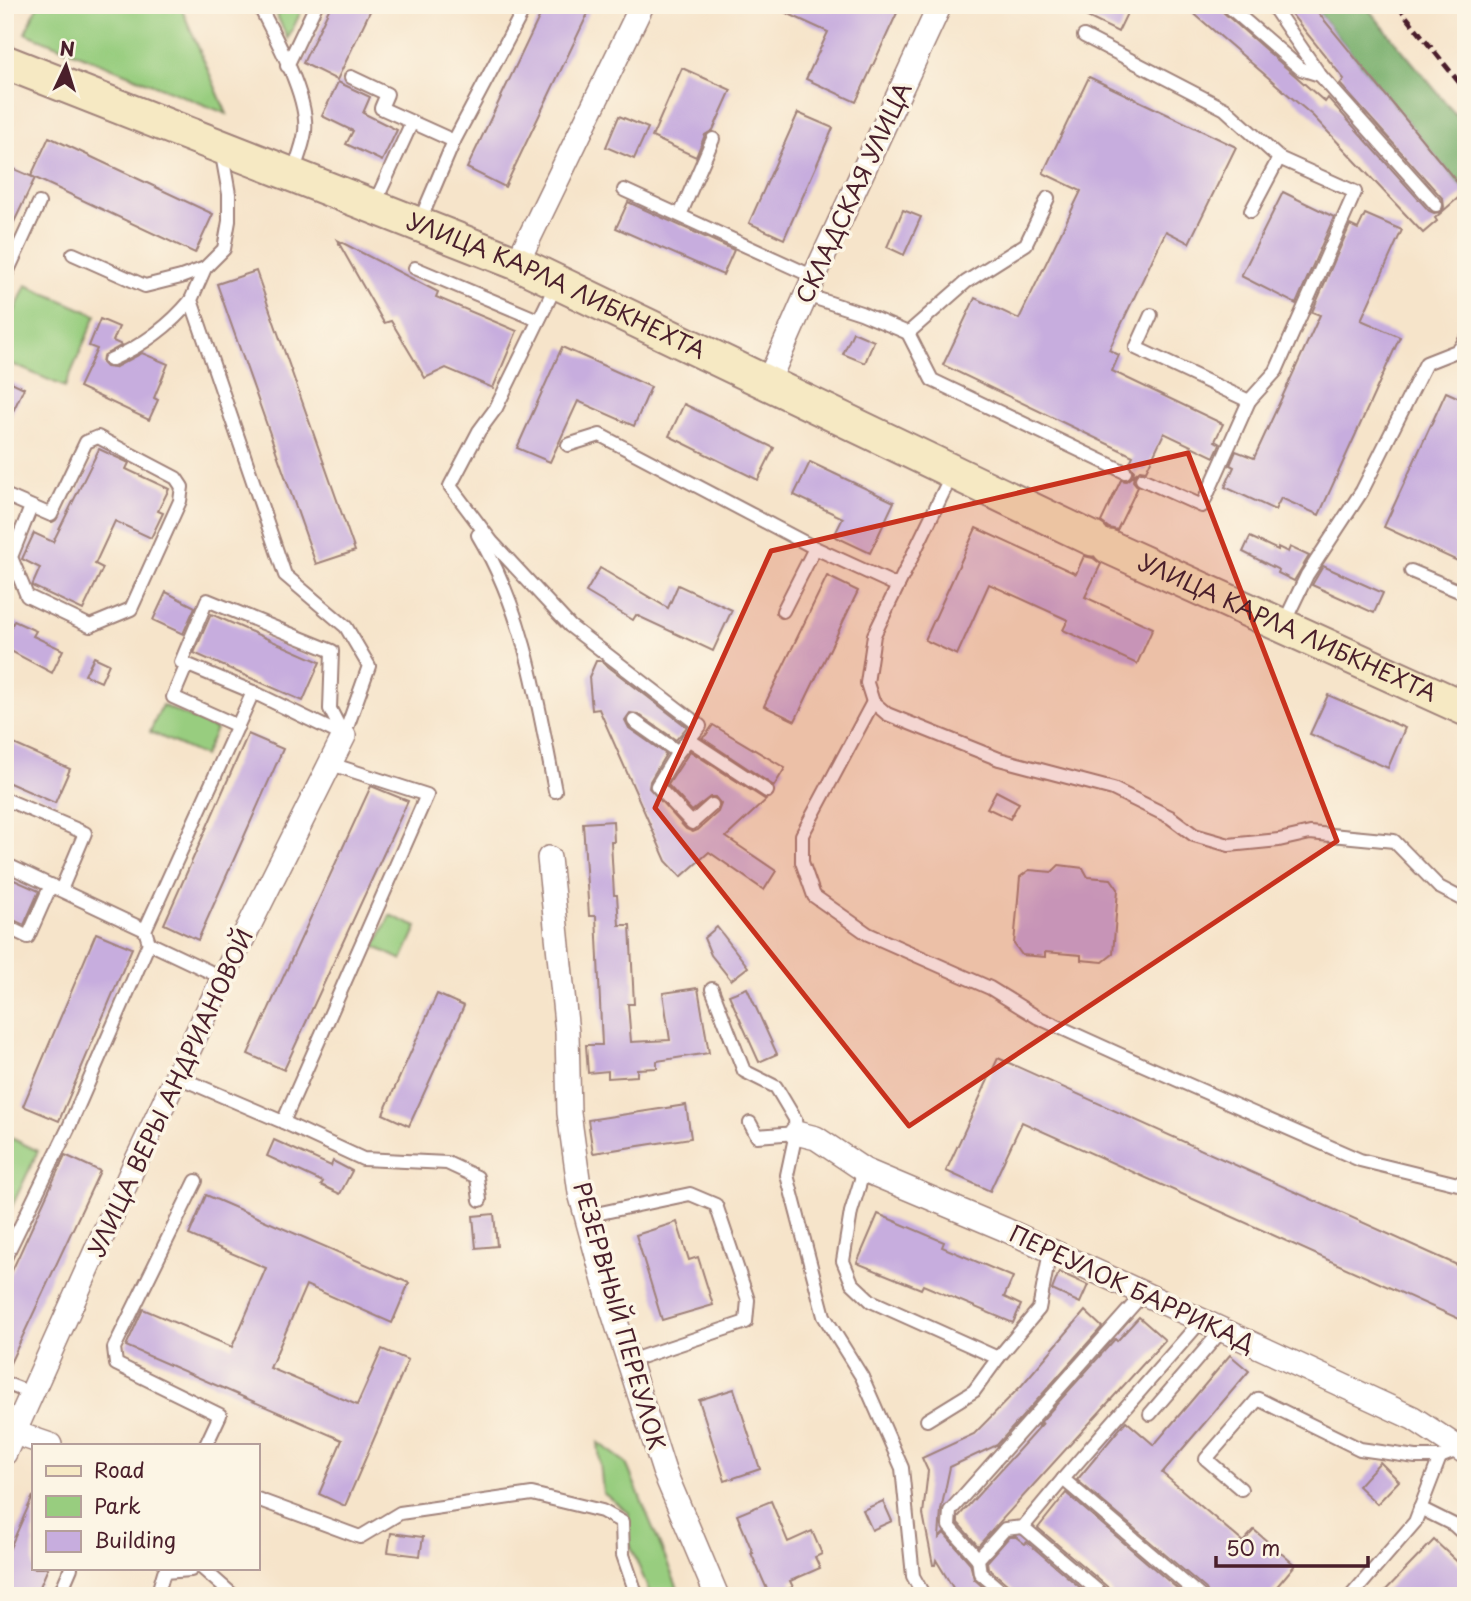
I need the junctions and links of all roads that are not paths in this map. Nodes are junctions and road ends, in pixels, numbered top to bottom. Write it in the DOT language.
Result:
graph roads {
  1 [pos="259,5"];
  2 [pos="316,5"];
  3 [pos="526,5"];
  4 [pos="642,5"];
  5 [pos="940,5"];
  6 [pos="1227,5"];
  7 [pos="1272,5"];
  8 [pos="1084,36"];
  9 [pos="5,62"];
  10 [pos="287,66"];
  11 [pos="1320,75"];
  12 [pos="351,77"];
  13 [pos="412,122"];
  14 [pos="713,139"];
  15 [pos="454,141"];
  16 [pos="220,146"];
  17 [pos="1279,158"];
  18 [pos="293,174"];
  19 [pos="624,190"];
  20 [pos="1048,198"];
  21 [pos="39,203"];
  22 [pos="374,205"];
  23 [pos="1436,205"];
  24 [pos="1251,211"];
  25 [pos="680,215"];
  26 [pos="419,223"];
  27 [pos="73,254"];
  28 [pos="517,264"];
  29 [pos="205,268"];
  30 [pos="415,268"];
  31 [pos="5,276"];
  32 [pos="557,282"];
  33 [pos="810,286"];
  34 [pos="191,300"];
  35 [pos="1150,314"];
  36 [pos="538,320"];
  37 [pos="908,333"];
  38 [pos="1466,340"];
  39 [pos="110,360"];
  40 [pos="768,382"];
  41 [pos="1249,401"];
  42 [pos="568,445"];
  43 [pos="953,472"];
  44 [pos="1125,472"];
  45 [pos="1142,479"];
  46 [pos="450,486"];
  47 [pos="5,495"];
  48 [pos="31,507"];
  49 [pos="815,548"];
  50 [pos="1411,571"];
  51 [pos="898,586"];
  52 [pos="1466,594"];
  53 [pos="783,611"];
  54 [pos="1283,626"];
  55 [pos="187,664"];
  56 [pos="253,692"];
  57 [pos="873,702"];
  58 [pos="1466,709"];
  59 [pos="634,721"];
  60 [pos="238,726"];
  61 [pos="344,736"];
  62 [pos="688,738"];
  63 [pos="678,752"];
  64 [pos="331,764"];
  65 [pos="555,790"];
  66 [pos="767,792"];
  67 [pos="5,799"];
  68 [pos="712,805"];
  69 [pos="549,858"];
  70 [pos="5,864"];
  71 [pos="56,888"];
  72 [pos="1466,901"];
  73 [pos="5,926"];
  74 [pos="145,930"];
  75 [pos="149,943"];
  76 [pos="223,978"];
  77 [pos="712,989"];
  78 [pos="178,1077"];
  79 [pos="283,1122"];
  80 [pos="750,1124"];
  81 [pos="796,1133"];
  82 [pos="864,1170"];
  83 [pos="196,1181"];
  84 [pos="1466,1186"];
  85 [pos="480,1200"];
  86 [pos="586,1216"];
  87 [pos="1050,1251"];
  88 [pos="5,1258"];
  89 [pos="1142,1295"];
  90 [pos="1201,1321"];
  91 [pos="1222,1330"];
  92 [pos="998,1358"];
  93 [pos="629,1361"];
  94 [pos="5,1383"];
  95 [pos="33,1394"];
  96 [pos="1150,1414"];
  97 [pos="927,1420"];
  98 [pos="10,1443"];
  99 [pos="32,1444"];
  100 [pos="206,1444"];
  101 [pos="1455,1453"];
  102 [pos="1063,1479"];
  103 [pos="1241,1489"];
  104 [pos="259,1500"];
  105 [pos="1420,1508"];
  106 [pos="1023,1527"];
  107 [pos="1466,1536"];
  108 [pos="978,1559"];
  109 [pos="70,1570"];
  110 [pos="191,1570"];
  111 [pos="204,1570"];
  112 [pos="59,1596"];
  113 [pos="158,1596"];
  114 [pos="234,1596"];
  115 [pos="636,1596"];
  116 [pos="717,1596"];
  117 [pos="924,1596"];
  118 [pos="1007,1596"];
  119 [pos="1104,1596"];
  120 [pos="1200,1596"];
  121 [pos="1351,1596"];
  1 -- 10 [label="lane"];
  2 -- 10 [label="lane"];
  3 -- 15 [label="lane"];
  4 -- 28 [label="street"];
  5 -- 33 [label="street, СКЛАДСКАЯ УЛИЦА"];
  6 -- 11 [label="lane"];
  7 -- 11 [label="lane"];
  8 -- 17 [label="lane"];
  9 -- 16 [label="main road, УЛИЦА КАРЛА ЛИБКНЕХТА"];
  10 -- 18 [label="lane"];
  11 -- 23 [label="lane"];
  12 -- 13 [label="lane"];
  13 -- 15 [label="lane"];
  13 -- 22 [label="lane"];
  14 -- 25 [label="lane"];
  15 -- 26 [label="lane"];
  16 -- 18 [label="main road, УЛИЦА КАРЛА ЛИБКНЕХТА"];
  16 -- 29 [label="lane"];
  17 -- 24 [label="lane"];
  17 -- 41 [label="lane"];
  18 -- 22 [label="main road, УЛИЦА КАРЛА ЛИБКНЕХТА"];
  19 -- 25 [label="lane"];
  20 -- 37 [label="lane"];
  21 -- 31 [label="lane"];
  22 -- 26 [label="main road, УЛИЦА КАРЛА ЛИБКНЕХТА"];
  25 -- 33 [label="lane"];
  26 -- 28 [label="main road, УЛИЦА КАРЛА ЛИБКНЕХТА"];
  27 -- 29 [label="lane"];
  28 -- 32 [label="main road, УЛИЦА КАРЛА ЛИБКНЕХТА"];
  29 -- 34 [label="lane"];
  30 -- 36 [label="lane"];
  32 -- 36 [label="lane"];
  32 -- 40 [label="main road, УЛИЦА КАРЛА ЛИБКНЕХТА"];
  33 -- 37 [label="lane"];
  33 -- 40 [label="street, СКЛАДСКАЯ УЛИЦА"];
  34 -- 39 [label="lane"];
  34 -- 61 [label="lane"];
  35 -- 41 [label="lane"];
  36 -- 46 [label="lane"];
  37 -- 44 [label="lane"];
  38 -- 54 [label="lane"];
  40 -- 43 [label="main road, УЛИЦА КАРЛА ЛИБКНЕХТА"];
  41 -- 45 [label="lane"];
  42 -- 49 [label="lane"];
  43 -- 51 [label="lane"];
  43 -- 54 [label="main road, УЛИЦА КАРЛА ЛИБКНЕХТА"];
  46 -- 62 [label="lane"];
  46 -- 65 [label="lane"];
  47 -- 48 [label="lane"];
  48 -- 48 [label="lane"];
  49 -- 51 [label="lane"];
  49 -- 53 [label="lane"];
  50 -- 52 [label="lane"];
  51 -- 57 [label="lane"];
  54 -- 58 [label="main road, УЛИЦА КАРЛА ЛИБКНЕХТА"];
  55 -- 56 [label="lane"];
  55 -- 60 [label="lane"];
  55 -- 61 [label="lane"];
  56 -- 60 [label="lane"];
  56 -- 61 [label="lane"];
  57 -- 72 [label="lane"];
  57 -- 84 [label="lane"];
  59 -- 63 [label="lane"];
  60 -- 74 [label="lane"];
  61 -- 64 [label="street, УЛИЦА ВЕРЫ АНДРИАНОВОЙ"];
  62 -- 63 [label="lane"];
  62 -- 66 [label="lane"];
  63 -- 68 [label="lane"];
  64 -- 76 [label="street, УЛИЦА ВЕРЫ АНДРИАНОВОЙ"];
  64 -- 79 [label="lane"];
  67 -- 71 [label="lane"];
  69 -- 86 [label="street, РЕЗЕРВНЫЙ ПЕРЕУЛОК"];
  70 -- 71 [label="lane"];
  71 -- 73 [label="lane"];
  71 -- 74 [label="lane"];
  74 -- 75 [label="lane"];
  75 -- 76 [label="lane"];
  75 -- 88 [label="lane"];
  76 -- 78 [label="street, УЛИЦА ВЕРЫ АНДРИАНОВОЙ"];
  77 -- 81 [label="lane"];
  78 -- 79 [label="lane"];
  78 -- 95 [label="street, УЛИЦА ВЕРЫ АНДРИАНОВОЙ"];
  79 -- 85 [label="lane"];
  80 -- 81 [label="lane"];
  81 -- 82 [label="street, ПЕРЕУЛОК БАРРИКАД"];
  81 -- 117 [label="lane"];
  82 -- 87 [label="street, ПЕРЕУЛОК БАРРИКАД"];
  82 -- 92 [label="lane"];
  83 -- 100 [label="lane"];
  86 -- 93 [label="street, РЕЗЕРВНЫЙ ПЕРЕУЛОК"];
  86 -- 93 [label="lane"];
  87 -- 89 [label="street, ПЕРЕУЛОК БАРРИКАД"];
  87 -- 92 [label="lane"];
  89 -- 90 [label="street, ПЕРЕУЛОК БАРРИКАД"];
  89 -- 108 [label="lane"];
  90 -- 91 [label="street, ПЕРЕУЛОК БАРРИКАД"];
  90 -- 102 [label="lane"];
  91 -- 96 [label="lane"];
  91 -- 101 [label="street, ПЕРЕУЛОК БАРРИКАД"];
  92 -- 97 [label="lane"];
  93 -- 116 [label="street, РЕЗЕРВНЫЙ ПЕРЕУЛОК"];
  94 -- 95 [label="lane"];
  95 -- 98 [label="street, УЛИЦА ВЕРЫ АНДРИАНОВОЙ"];
  98 -- 99 [label="street"];
  101 -- 103 [label="lane"];
  101 -- 105 [label="lane"];
  102 -- 106 [label="lane"];
  102 -- 120 [label="lane"];
  104 -- 115 [label="lane"];
  105 -- 107 [label="lane"];
  105 -- 121 [label="lane"];
  106 -- 108 [label="lane"];
  106 -- 119 [label="lane"];
  108 -- 118 [label="lane"];
  109 -- 112 [label="lane"];
  110 -- 113 [label="lane"];
  111 -- 114 [label="lane"];
}
